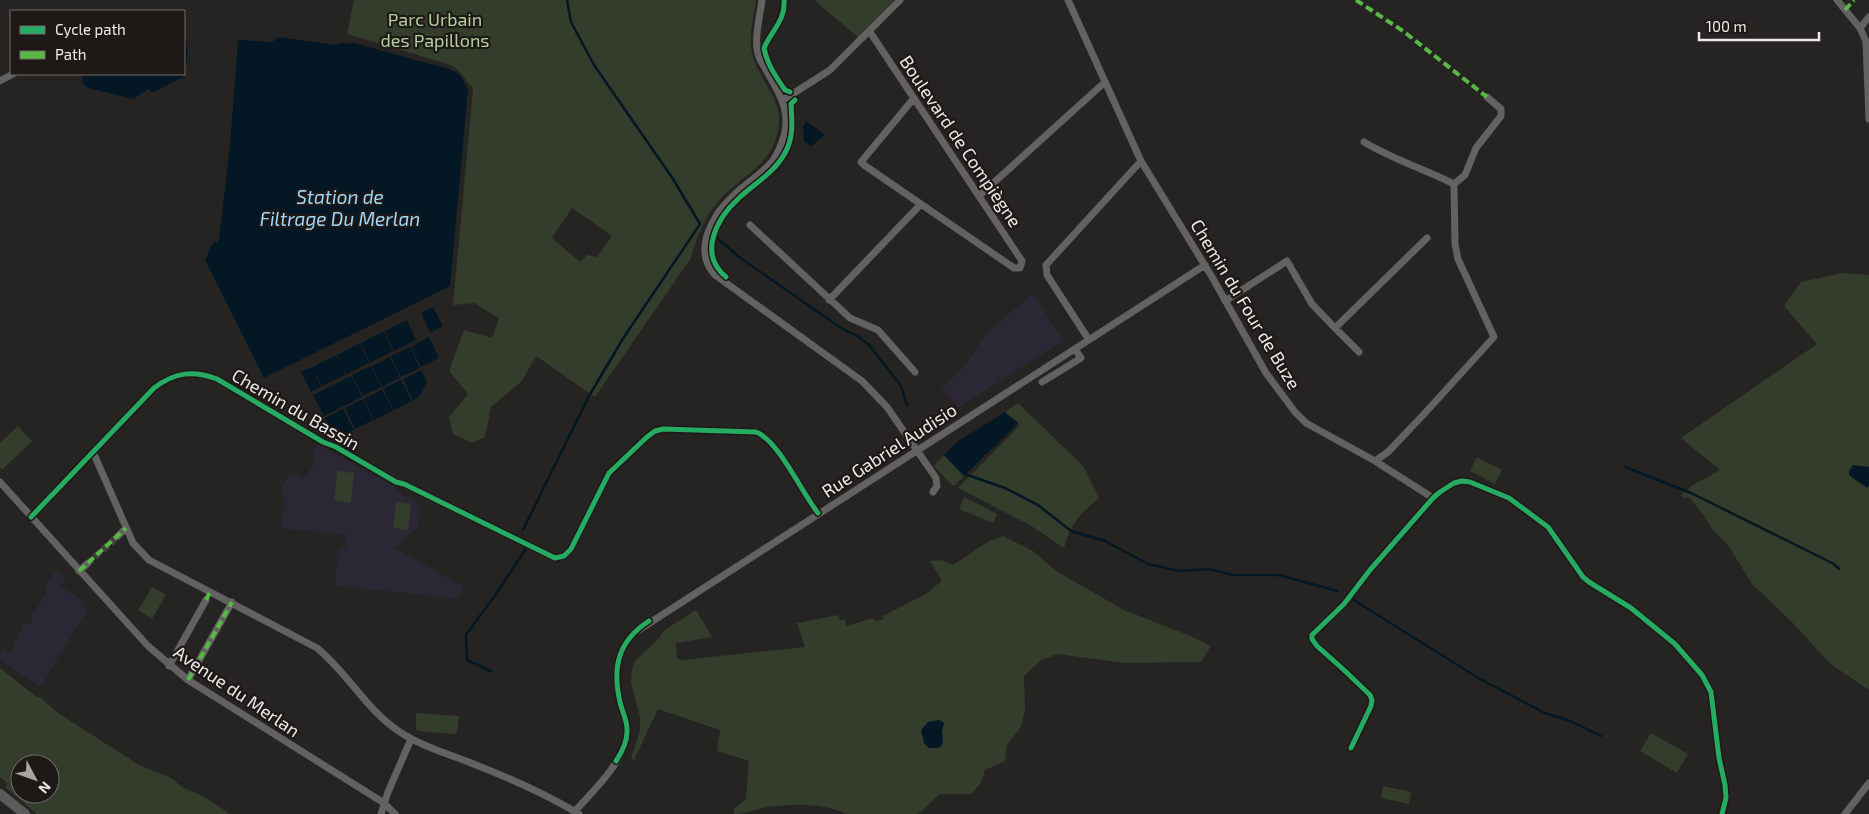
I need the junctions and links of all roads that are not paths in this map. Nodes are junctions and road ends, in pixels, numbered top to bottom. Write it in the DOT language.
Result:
graph roads {
  1 [pos="762,0"];
  2 [pos="900,0"];
  3 [pos="1068,0"];
  4 [pos="1837,0"];
  5 [pos="1869,17"];
  6 [pos="1860,28"];
  7 [pos="870,32"];
  8 [pos="11,75"];
  9 [pos="0,81"];
  10 [pos="1105,82"];
  11 [pos="1487,97"];
  12 [pos="914,98"];
  13 [pos="783,100"];
  14 [pos="1869,119"];
  15 [pos="1364,142"];
  16 [pos="1141,162"];
  17 [pos="1454,184"];
  18 [pos="979,196"];
  19 [pos="921,204"];
  20 [pos="750,225"];
  21 [pos="1427,238"];
  22 [pos="1205,265"];
  23 [pos="829,300"];
  24 [pos="1225,301"];
  25 [pos="1335,328"];
  26 [pos="1089,340"];
  27 [pos="1075,349"];
  28 [pos="1359,352"];
  29 [pos="915,372"];
  30 [pos="1042,382"];
  31 [pos="916,450"];
  32 [pos="93,452"];
  33 [pos="1375,460"];
  34 [pos="0,482"];
  35 [pos="933,492"];
  36 [pos="1434,498"];
  37 [pos="818,514"];
  38 [pos="31,518"];
  39 [pos="126,528"];
  40 [pos="118,536"];
  41 [pos="86,564"];
  42 [pos="79,571"];
  43 [pos="206,600"];
  44 [pos="232,602"];
  45 [pos="169,666"];
  46 [pos="188,680"];
  47 [pos="411,738"];
  48 [pos="1351,748"];
  49 [pos="1869,783"];
  50 [pos="0,794"];
  51 [pos="384,803"];
  52 [pos="577,813"];
  53 [pos="25,814"];
  54 [pos="381,814"];
  55 [pos="395,814"];
  56 [pos="1722,814"];
  57 [pos="1844,814"];
  1 -- 13 [label="street"];
  2 -- 7 [label="street"];
  3 -- 10 [label="street, Chemin du Four de Buze"];
  4 -- 6 [label="street"];
  5 -- 6 [label="street"];
  6 -- 14 [label="street"];
  7 -- 12 [label="street, Boulevard de Compiègne"];
  7 -- 13 [label="street"];
  8 -- 9 [label="street"];
  10 -- 16 [label="street, Chemin du Four de Buze"];
  10 -- 18 [label="street"];
  11 -- 17 [label="street"];
  12 -- 18 [label="street, Boulevard de Compiègne"];
  12 -- 19 [label="street"];
  13 -- 31 [label="street"];
  15 -- 17 [label="street"];
  16 -- 22 [label="street, Chemin du Four de Buze"];
  16 -- 26 [label="street"];
  17 -- 33 [label="street"];
  18 -- 19 [label="street, Boulevard de Compiègne"];
  19 -- 23 [label="street"];
  20 -- 23 [label="street"];
  21 -- 25 [label="street"];
  22 -- 24 [label="street, Chemin du Four de Buze"];
  22 -- 26 [label="street, Rue Gabriel Audisio"];
  23 -- 29 [label="street"];
  24 -- 25 [label="street"];
  24 -- 33 [label="street, Chemin du Four de Buze"];
  25 -- 28 [label="street"];
  26 -- 27 [label="street, Rue Gabriel Audisio"];
  27 -- 30 [label="street"];
  27 -- 31 [label="street, Rue Gabriel Audisio"];
  31 -- 35 [label="street"];
  31 -- 37 [label="street, Rue Gabriel Audisio"];
  32 -- 37 [label="street, Chemin du Bassin"];
  32 -- 38 [label="street, Chemin du Bassin"];
  32 -- 39 [label="street"];
  33 -- 36 [label="street, Chemin du Four de Buze"];
  34 -- 38 [label="street, Avenue du Merlan"];
  36 -- 48 [label="street"];
  36 -- 56 [label="street"];
  37 -- 52 [label="street, Rue Gabriel Audisio"];
  38 -- 42 [label="street, Avenue du Merlan"];
  39 -- 40 [label="street"];
  39 -- 44 [label="street"];
  41 -- 42 [label="street"];
  42 -- 45 [label="street, Avenue du Merlan"];
  43 -- 45 [label="street"];
  44 -- 46 [label="street"];
  44 -- 47 [label="street"];
  45 -- 46 [label="street, Avenue du Merlan"];
  46 -- 51 [label="street, Avenue du Merlan"];
  47 -- 51 [label="street"];
  47 -- 52 [label="street"];
  49 -- 57 [label="street"];
  50 -- 53 [label="street"];
  51 -- 54 [label="street"];
  51 -- 55 [label="street, Avenue du Merlan"];
}
